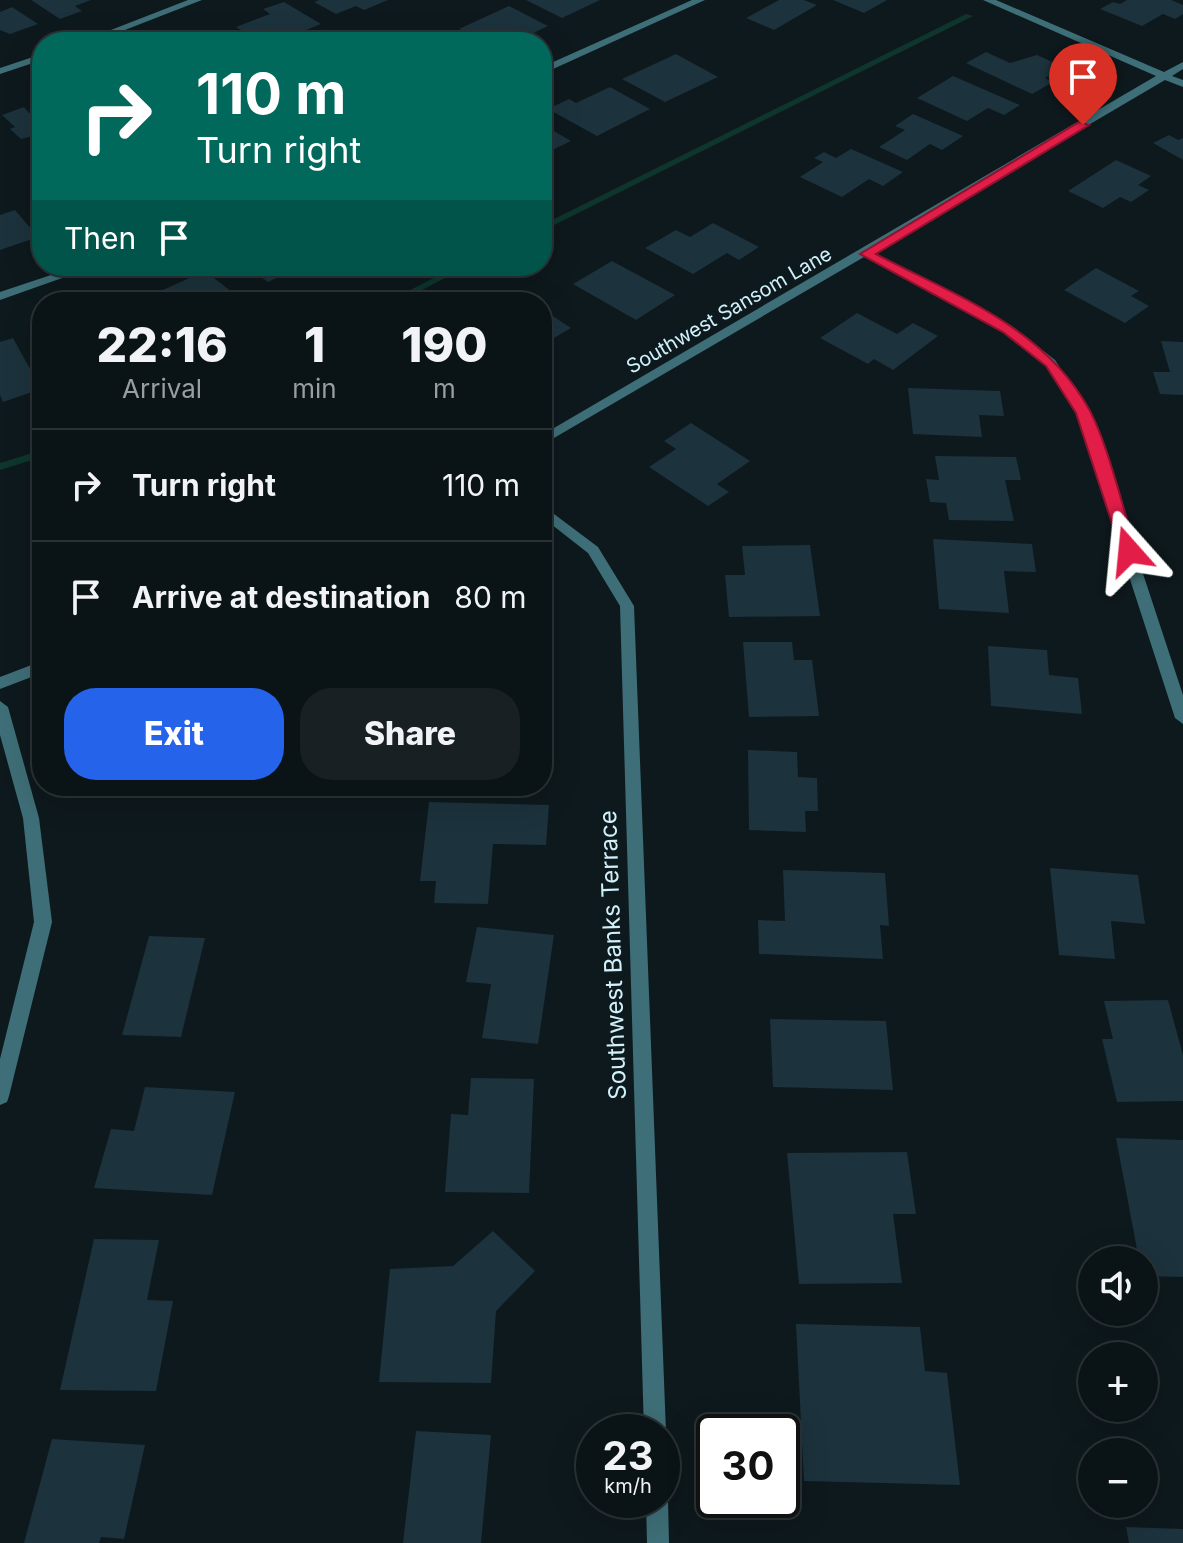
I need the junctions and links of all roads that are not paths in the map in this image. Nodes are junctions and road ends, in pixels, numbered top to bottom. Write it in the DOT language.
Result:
graph roads {
  1 [pos="197,0"];
  2 [pos="700,0"];
  3 [pos="988,0"];
  4 [pos="112,32"];
  5 [pos="32,60"];
  6 [pos="1183,65"];
  7 [pos="552,67"];
  8 [pos="0,71"];
  9 [pos="1164,76"];
  10 [pos="1183,84"];
  11 [pos="866,254"];
  12 [pos="60,276"];
  13 [pos="0,296"];
  14 [pos="552,435"];
  15 [pos="552,518"];
  16 [pos="32,671"];
  17 [pos="0,683"];
  18 [pos="0,707"];
  19 [pos="1183,718"];
  20 [pos="0,1096"];
  21 [pos="654,1414"];
  22 [pos="657,1518"];
  23 [pos="658,1543"];
  1 -- 4 [label="street"];
  2 -- 7 [label="street"];
  3 -- 9 [label="street"];
  5 -- 8 [label="street"];
  6 -- 9 [label="street, Southwest Sansom Lane"];
  9 -- 10 [label="street"];
  9 -- 11 [label="street, Southwest Sansom Lane"];
  11 -- 14 [label="street, Southwest Sansom Lane"];
  11 -- 19 [label="street"];
  12 -- 13 [label="street"];
  15 -- 21 [label="street, Southwest Banks Terrace"];
  16 -- 17 [label="street"];
  18 -- 20 [label="street"];
  22 -- 23 [label="street"];
}
